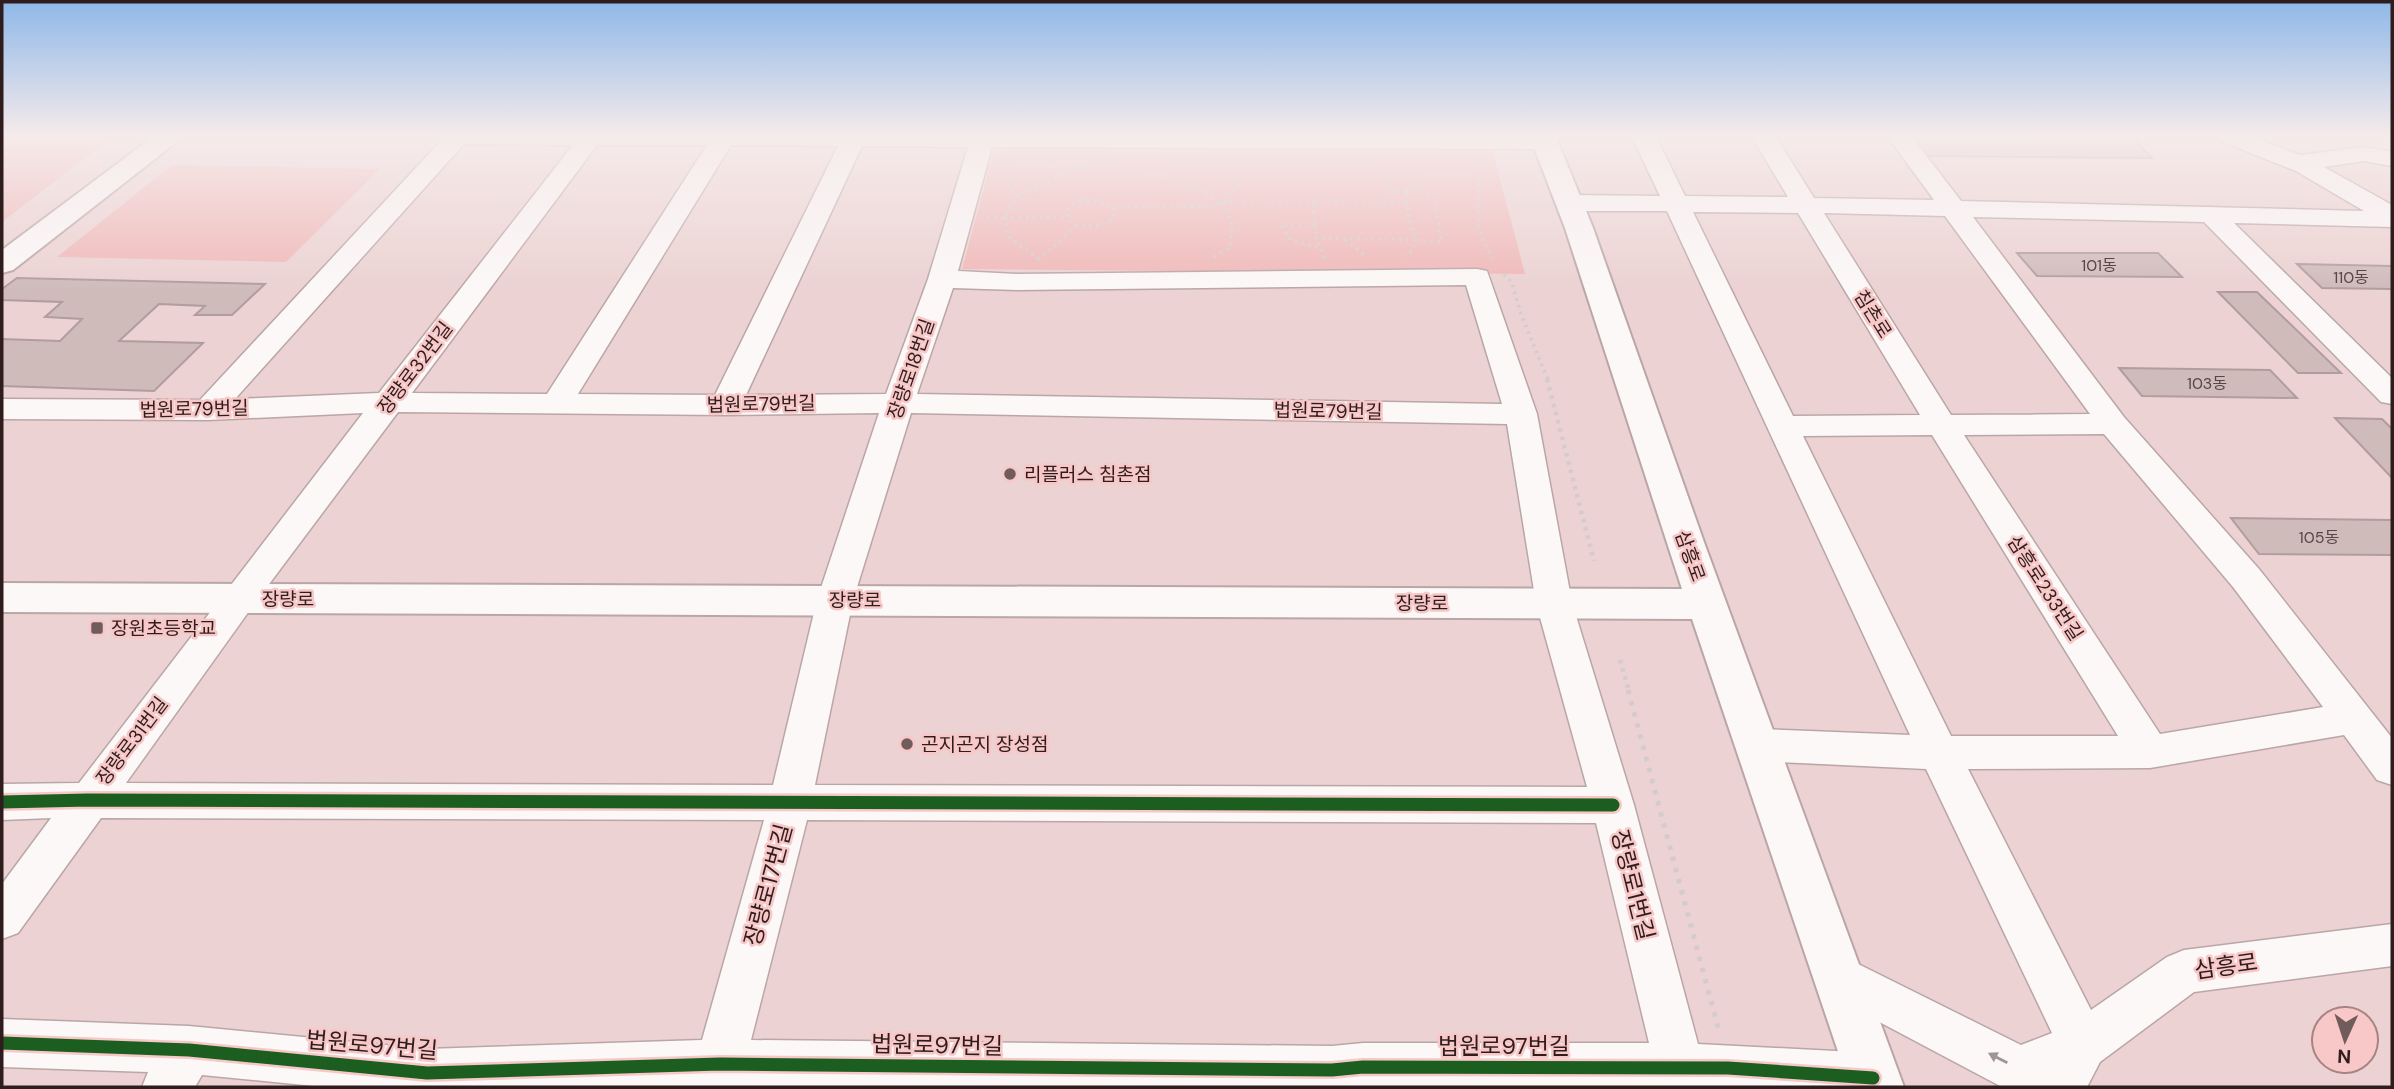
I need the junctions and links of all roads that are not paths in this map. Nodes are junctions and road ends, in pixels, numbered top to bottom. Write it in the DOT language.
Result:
graph roads {
  1 [pos="103,188"];
  2 [pos="411,188"];
  3 [pos="553,188"];
  4 [pos="693,188"];
  5 [pos="830,188"];
  6 [pos="967,188"];
  7 [pos="1564,188"];
  8 [pos="1668,188"];
  9 [pos="1795,188"];
  10 [pos="1939,188"];
  11 [pos="2341,188"];
  12 [pos="1570,203"];
  13 [pos="1676,205"];
  14 [pos="1806,205"];
  15 [pos="1955,208"];
  16 [pos="2211,216"];
  17 [pos="2392,217"];
  18 [pos="2,264"];
  19 [pos="942,279"];
  20 [pos="2392,395"];
  21 [pos="389,402"];
  22 [pos="898,403"];
  23 [pos="556,404"];
  24 [pos="726,405"];
  25 [pos="2,409"];
  26 [pos="208,410"];
  27 [pos="1521,414"];
  28 [pos="1941,424"];
  29 [pos="2113,424"];
  30 [pos="1781,426"];
  31 [pos="2,598"];
  32 [pos="239,598"];
  33 [pos="835,600"];
  34 [pos="1554,603"];
  35 [pos="1708,604"];
  36 [pos="2352,718"];
  37 [pos="1758,745"];
  38 [pos="2150,752"];
  39 [pos="1939,753"];
  40 [pos="2392,768"];
  41 [pos="88,800"];
  42 [pos="2,802"];
  43 [pos="790,802"];
  44 [pos="1613,805"];
  45 [pos="2,919"];
  46 [pos="2392,945"];
  47 [pos="1836,975"];
  48 [pos="2,1043"];
  49 [pos="2083,1045"];
  50 [pos="178,1069"];
  51 [pos="717,1075"];
  52 [pos="1685,1078"];
  53 [pos="424,1080"];
  54 [pos="1875,1083"];
  55 [pos="2061,1087"];
  1 -- 18 [label="main road"];
  2 -- 26 [label="street"];
  3 -- 21 [label="street, 장량로32번길"];
  4 -- 23 [label="street"];
  5 -- 24 [label="street"];
  6 -- 19 [label="street, 장량로18번길"];
  7 -- 12 [label="main road, 삼흥로"];
  8 -- 13 [label="street"];
  9 -- 14 [label="street, 침촌로"];
  10 -- 15 [label="street"];
  11 -- 17 [label="street"];
  12 -- 13 [label="street"];
  12 -- 35 [label="main road, 삼흥로"];
  13 -- 14 [label="street"];
  13 -- 30 [label="street"];
  14 -- 15 [label="street"];
  14 -- 28 [label="street, 침촌로"];
  15 -- 16 [label="street"];
  15 -- 29 [label="street"];
  16 -- 17 [label="street"];
  16 -- 20 [label="street"];
  19 -- 22 [label="street, 장량로18번길"];
  19 -- 27 [label="street, 장량로1번길"];
  21 -- 23 [label="street, 법원로79번길"];
  21 -- 26 [label="street, 법원로79번길"];
  21 -- 32 [label="street, 장량로32번길"];
  22 -- 24 [label="street, 법원로79번길"];
  22 -- 27 [label="street, 법원로79번길"];
  22 -- 33 [label="street, 장량로18번길"];
  23 -- 24 [label="street, 법원로79번길"];
  25 -- 26 [label="street, 법원로79번길"];
  27 -- 34 [label="street, 장량로1번길"];
  28 -- 29 [label="street"];
  28 -- 30 [label="street"];
  28 -- 38 [label="street, 삼흥로233번길"];
  29 -- 36 [label="street"];
  30 -- 39 [label="street"];
  31 -- 32 [label="main road, 장량로"];
  32 -- 33 [label="main road, 장량로"];
  32 -- 41 [label="street, 장량로31번길"];
  33 -- 34 [label="main road, 장량로"];
  33 -- 43 [label="street, 장량로17번길"];
  34 -- 35 [label="main road, 장량로"];
  34 -- 44 [label="street, 장량로1번길"];
  35 -- 37 [label="main road, 삼흥로"];
  36 -- 38 [label="street"];
  36 -- 40 [label="street"];
  37 -- 39 [label="street"];
  37 -- 47 [label="main road, 삼흥로"];
  38 -- 39 [label="street"];
  39 -- 49 [label="street"];
  41 -- 42 [label="street"];
  41 -- 43 [label="street"];
  41 -- 45 [label="street, 장량로31번길"];
  43 -- 44 [label="street"];
  43 -- 51 [label="street, 장량로17번길"];
  44 -- 52 [label="street, 장량로1번길"];
  46 -- 49 [label="street, 삼흥로"];
  49 -- 47 [label="street, 삼흥로, one-way"];
  47 -- 54 [label="main road, 삼흥로"];
  48 -- 50 [label="street, 법원로97번길"];
  49 -- 55 [label="street, 삼흥로"];
  50 -- 53 [label="street, 법원로97번길"];
  51 -- 52 [label="street, 법원로97번길"];
  51 -- 53 [label="street, 법원로97번길"];
  52 -- 54 [label="street, 법원로97번길"];
}
